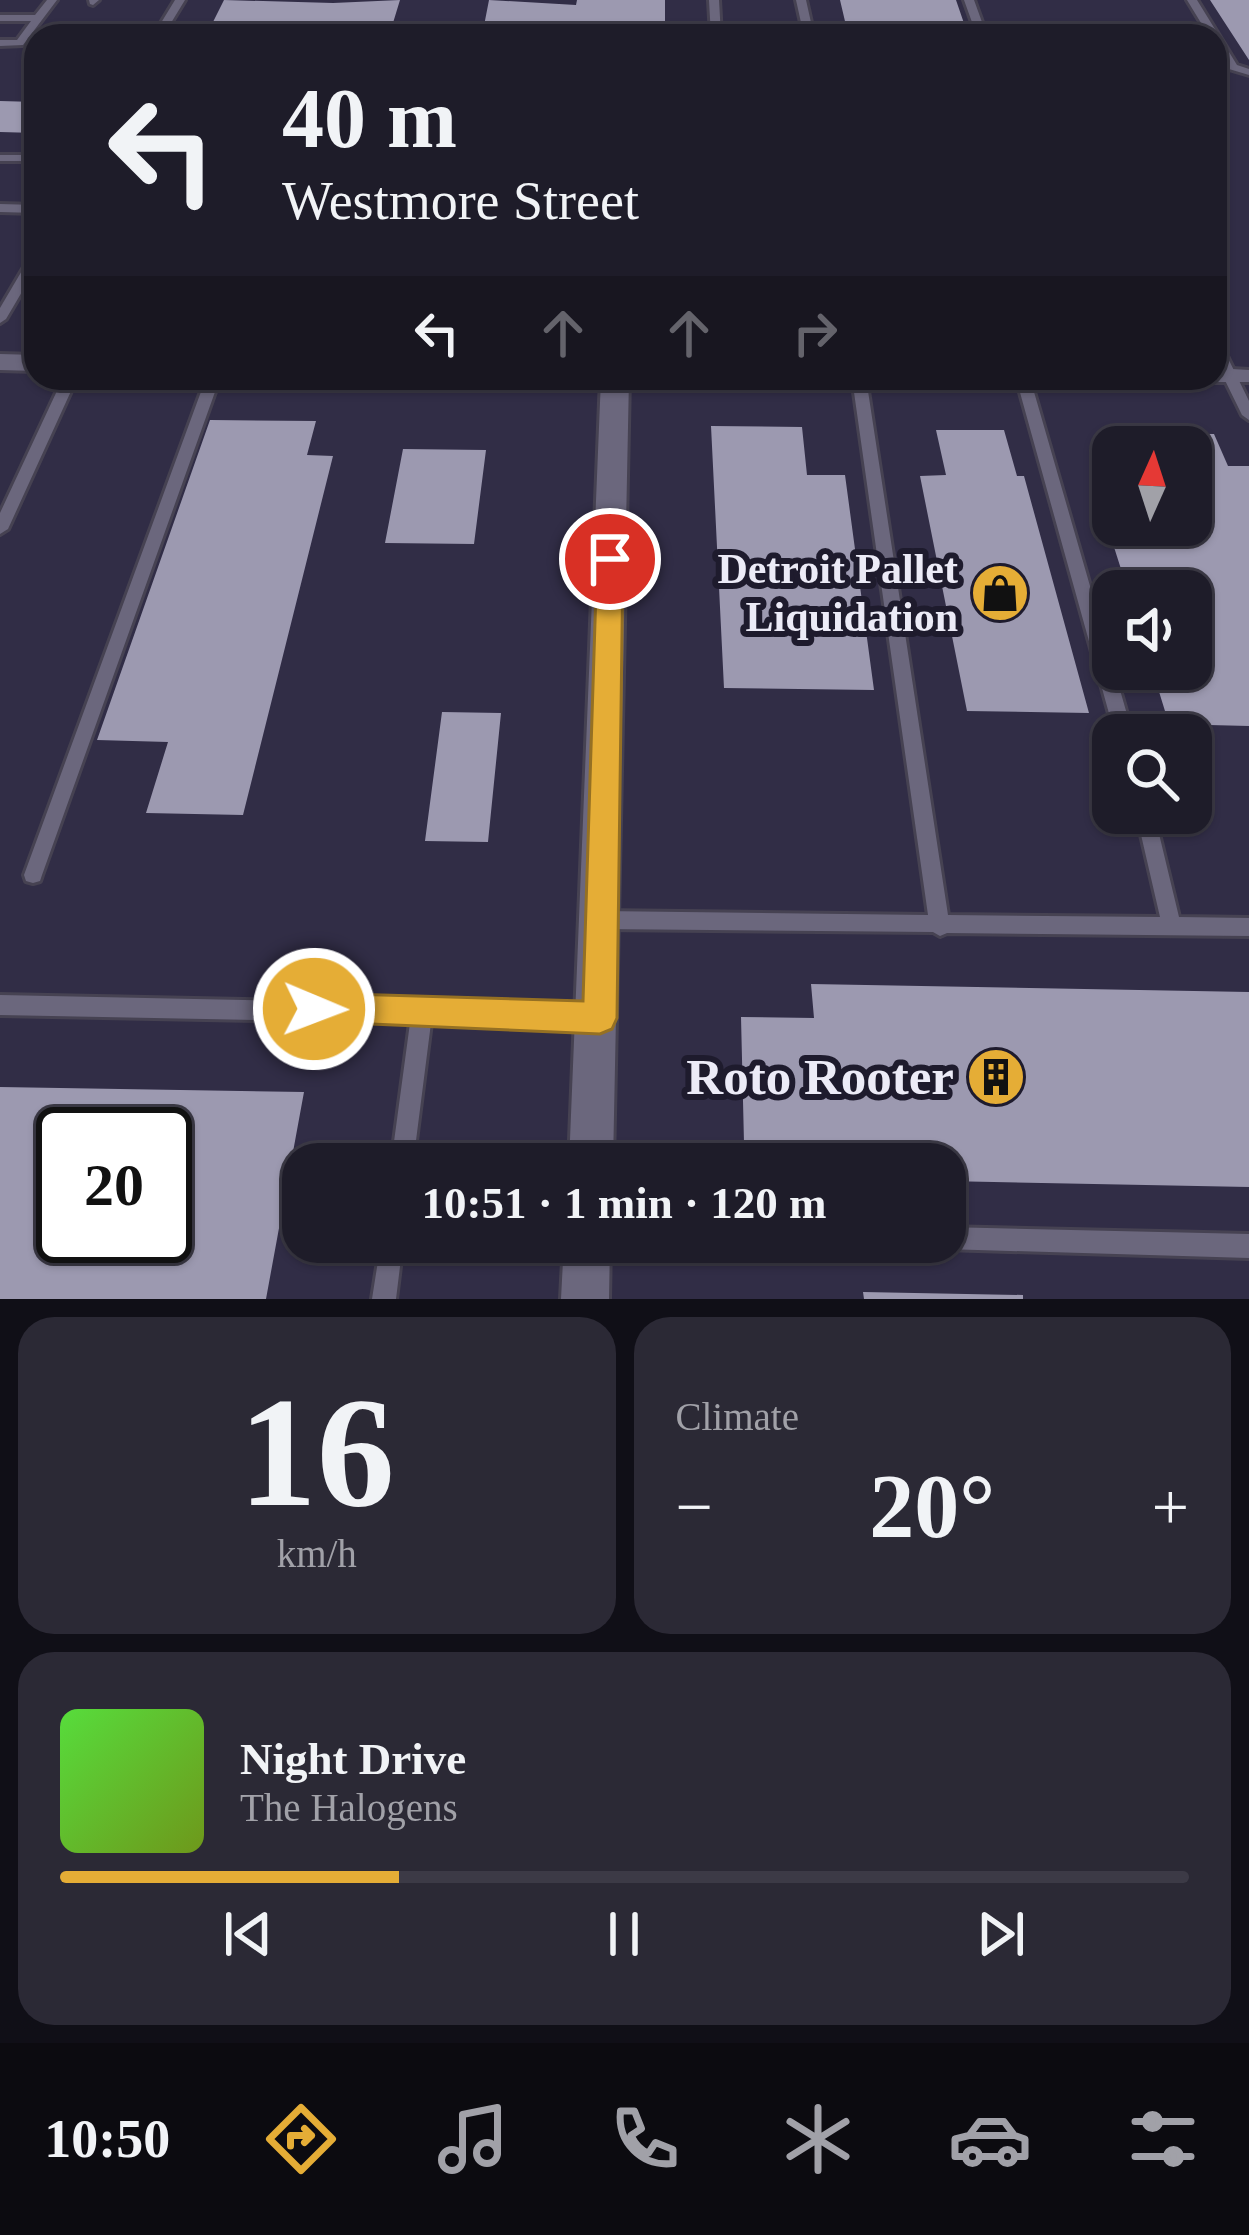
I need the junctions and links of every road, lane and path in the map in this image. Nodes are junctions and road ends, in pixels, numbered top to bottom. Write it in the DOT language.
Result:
graph roads {
  1 [pos="52,0"];
  2 [pos="0,18"];
  3 [pos="38,18"];
  4 [pos="34,24"];
  5 [pos="24,277"];
  6 [pos="0,319"];
  7 [pos="1229,376"];
  8 [pos="64,390"];
  9 [pos="209,390"];
  10 [pos="615,390"];
  11 [pos="861,390"];
  12 [pos="1026,390"];
  13 [pos="1249,415"];
  14 [pos="0,529"];
  15 [pos="1118,714"];
  16 [pos="1150,834"];
  17 [pos="33,875"];
  18 [pos="601,920"];
  19 [pos="940,927"];
  20 [pos="1172,927"];
  21 [pos="1249,927"];
  22 [pos="0,1005"];
  23 [pos="422,1012"];
  24 [pos="600,1018"];
  25 [pos="405,1143"];
  26 [pos="592,1143"];
  27 [pos="966,1239"];
  28 [pos="1249,1246"];
  29 [pos="389,1263"];
  30 [pos="586,1263"];
  31 [pos="384,1299"];
  32 [pos="585,1299"];
  1 -- 3 [label="lane"];
  2 -- 3 [label="lane"];
  3 -- 4 [label="lane"];
  5 -- 6 [label="lane"];
  7 -- 13 [label="lane"];
  8 -- 14 [label="lane"];
  9 -- 17 [label="lane"];
  10 -- 18 [label="street"];
  11 -- 19 [label="lane"];
  12 -- 15 [label="lane"];
  16 -- 20 [label="lane"];
  18 -- 19 [label="lane"];
  18 -- 24 [label="street"];
  19 -- 20 [label="lane"];
  20 -- 21 [label="lane"];
  22 -- 23 [label="lane"];
  23 -- 24 [label="lane"];
  23 -- 25 [label="lane"];
  24 -- 26 [label="street"];
  27 -- 28 [label="lane"];
  29 -- 31 [label="lane"];
  30 -- 32 [label="street"];
}
